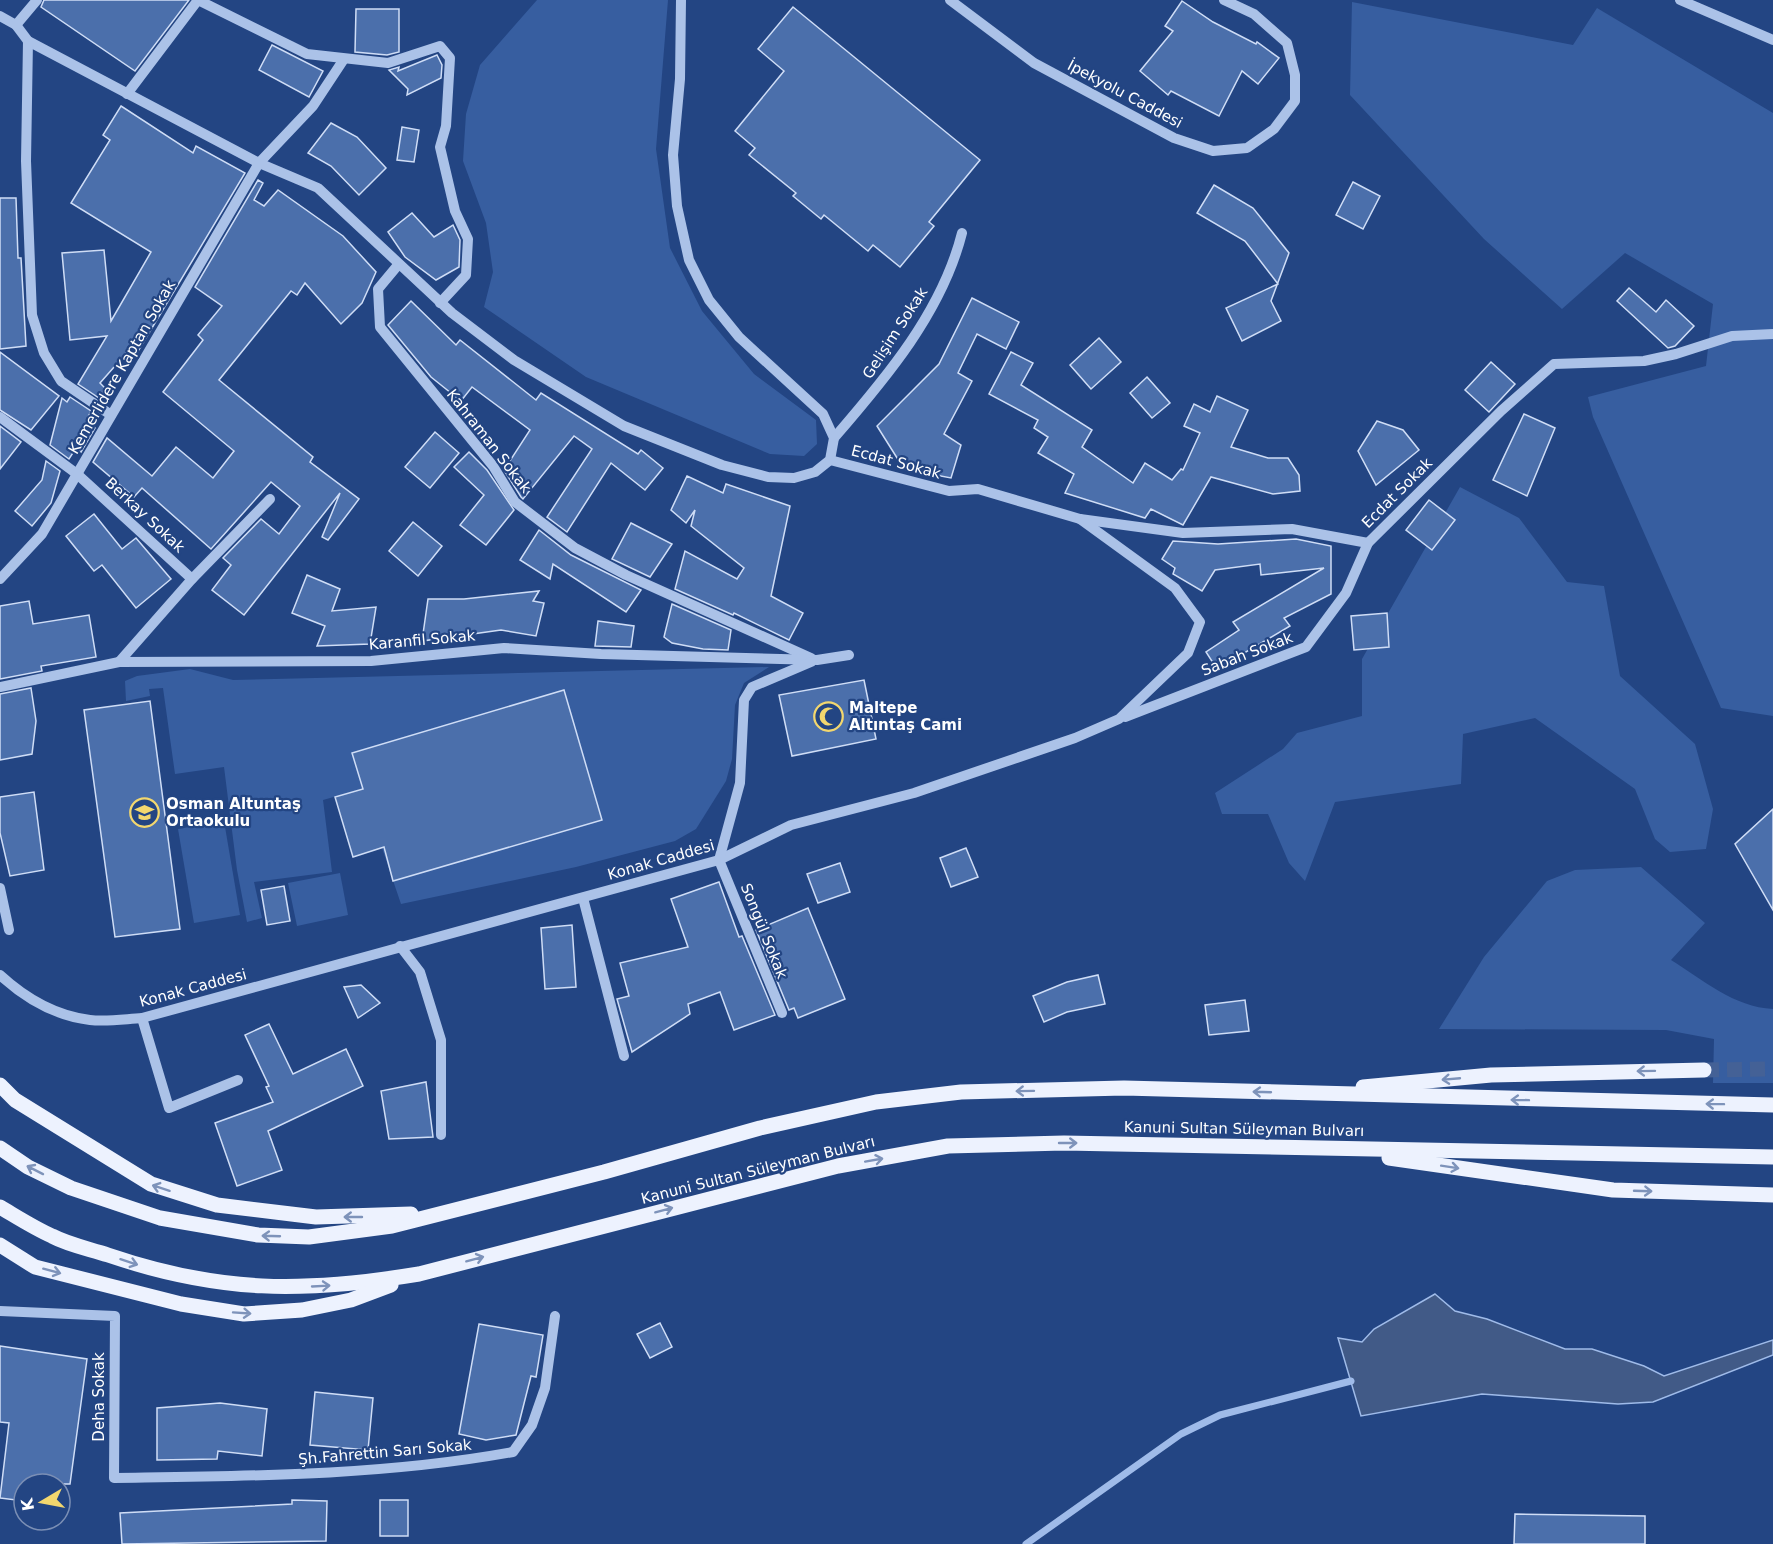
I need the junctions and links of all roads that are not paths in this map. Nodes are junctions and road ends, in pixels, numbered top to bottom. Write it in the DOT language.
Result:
graph roads {
  1 [pos="37,0"];
  2 [pos="198,0"];
  3 [pos="681,0"];
  4 [pos="950,0"];
  5 [pos="1224,0"];
  6 [pos="1680,0"];
  7 [pos="0,16"];
  8 [pos="16,25"];
  9 [pos="28,40"];
  10 [pos="1773,40"];
  11 [pos="344,58"];
  12 [pos="127,94"];
  13 [pos="259,163"];
  14 [pos="962,233"];
  15 [pos="398,265"];
  16 [pos="440,303"];
  17 [pos="1773,334"];
  18 [pos="111,415"];
  19 [pos="0,417"];
  20 [pos="834,438"];
  21 [pos="830,460"];
  22 [pos="77,474"];
  23 [pos="270,500"];
  24 [pos="1080,519"];
  25 [pos="1368,543"];
  26 [pos="0,579"];
  27 [pos="192,579"];
  28 [pos="849,655"];
  29 [pos="816,660"];
  30 [pos="119,662"];
  31 [pos="0,687"];
  32 [pos="1119,720"];
  33 [pos="719,860"];
  34 [pos="0,888"];
  35 [pos="583,898"];
  36 [pos="9,930"];
  37 [pos="400,946"];
  38 [pos="0,975"];
  39 [pos="782,1013"];
  40 [pos="142,1018"];
  41 [pos="624,1056"];
  42 [pos="1704,1070"];
  43 [pos="238,1080"];
  44 [pos="0,1085"];
  45 [pos="1297,1094"];
  46 [pos="1773,1105"];
  47 [pos="441,1136"];
  48 [pos="0,1148"];
  49 [pos="1330,1149"];
  50 [pos="1773,1157"];
  51 [pos="1773,1195"];
  52 [pos="0,1207"];
  53 [pos="453,1210"];
  54 [pos="0,1245"];
  55 [pos="418,1274"];
  56 [pos="0,1311"];
  57 [pos="555,1316"];
  58 [pos="114,1478"];
  1 -- 8 [label="street"];
  2 -- 11 [label="street"];
  2 -- 12 [label="street"];
  3 -- 20 [label="street"];
  4 -- 5 [label="street, İpekyolu Caddesi"];
  6 -- 10 [label="street"];
  7 -- 8 [label="street"];
  8 -- 9 [label="street"];
  9 -- 12 [label="street"];
  9 -- 18 [label="street"];
  11 -- 13 [label="street, Kemerlidere Kaptan Sokak"];
  11 -- 16 [label="street"];
  12 -- 13 [label="street"];
  13 -- 15 [label="street"];
  13 -- 18 [label="street, Kemerlidere Kaptan Sokak"];
  14 -- 20 [label="street, Gelişim Sokak"];
  15 -- 16 [label="street"];
  15 -- 29 [label="street, Kahraman Sokak"];
  16 -- 21 [label="street"];
  17 -- 25 [label="street, Ecdat Sokak"];
  18 -- 22 [label="street, Kemerlidere Kaptan Sokak"];
  19 -- 22 [label="street, Berkay Sokak"];
  20 -- 21 [label="street"];
  21 -- 24 [label="street, Ecdat Sokak"];
  22 -- 26 [label="street, Kemerlidere Kaptan Sokak"];
  22 -- 27 [label="street, Berkay Sokak"];
  23 -- 27 [label="street"];
  24 -- 25 [label="street, Ecdat Sokak"];
  24 -- 32 [label="street, Konak Caddesi"];
  25 -- 32 [label="street, Sabah Sokak"];
  27 -- 30 [label="street"];
  28 -- 29 [label="street, Karanfil Sokak"];
  29 -- 30 [label="street, Karanfil Sokak"];
  29 -- 33 [label="street"];
  30 -- 31 [label="street, Karanfil Sokak"];
  32 -- 33 [label="street, Konak Caddesi"];
  33 -- 35 [label="street, Konak Caddesi"];
  33 -- 39 [label="street, Songül Sokak"];
  34 -- 36 [label="street"];
  35 -- 37 [label="street, Konak Caddesi"];
  35 -- 41 [label="street"];
  37 -- 40 [label="street, Konak Caddesi"];
  37 -- 47 [label="street"];
  38 -- 40 [label="street, Konak Caddesi"];
  40 -- 43 [label="street"];
  42 -- 45 [label="main road, one-way"];
  53 -- 44 [label="main road, one-way"];
  46 -- 45 [label="main road, one-way"];
  45 -- 53 [label="main road, one-way"];
  53 -- 48 [label="main road, one-way"];
  49 -- 50 [label="main road, Kanuni Sultan Süleyman Bulvarı"];
  49 -- 51 [label="main road, one-way"];
  55 -- 49 [label="main road, Kanuni Sultan Süleyman Bulvarı, one-way"];
  52 -- 55 [label="main road, Kanuni Sultan Süleyman Bulvarı, one-way"];
  54 -- 55 [label="main road, one-way"];
  56 -- 58 [label="street, Deha Sokak"];
  57 -- 58 [label="street, Şh.Fahrettin Sarı Sokak"];
}
